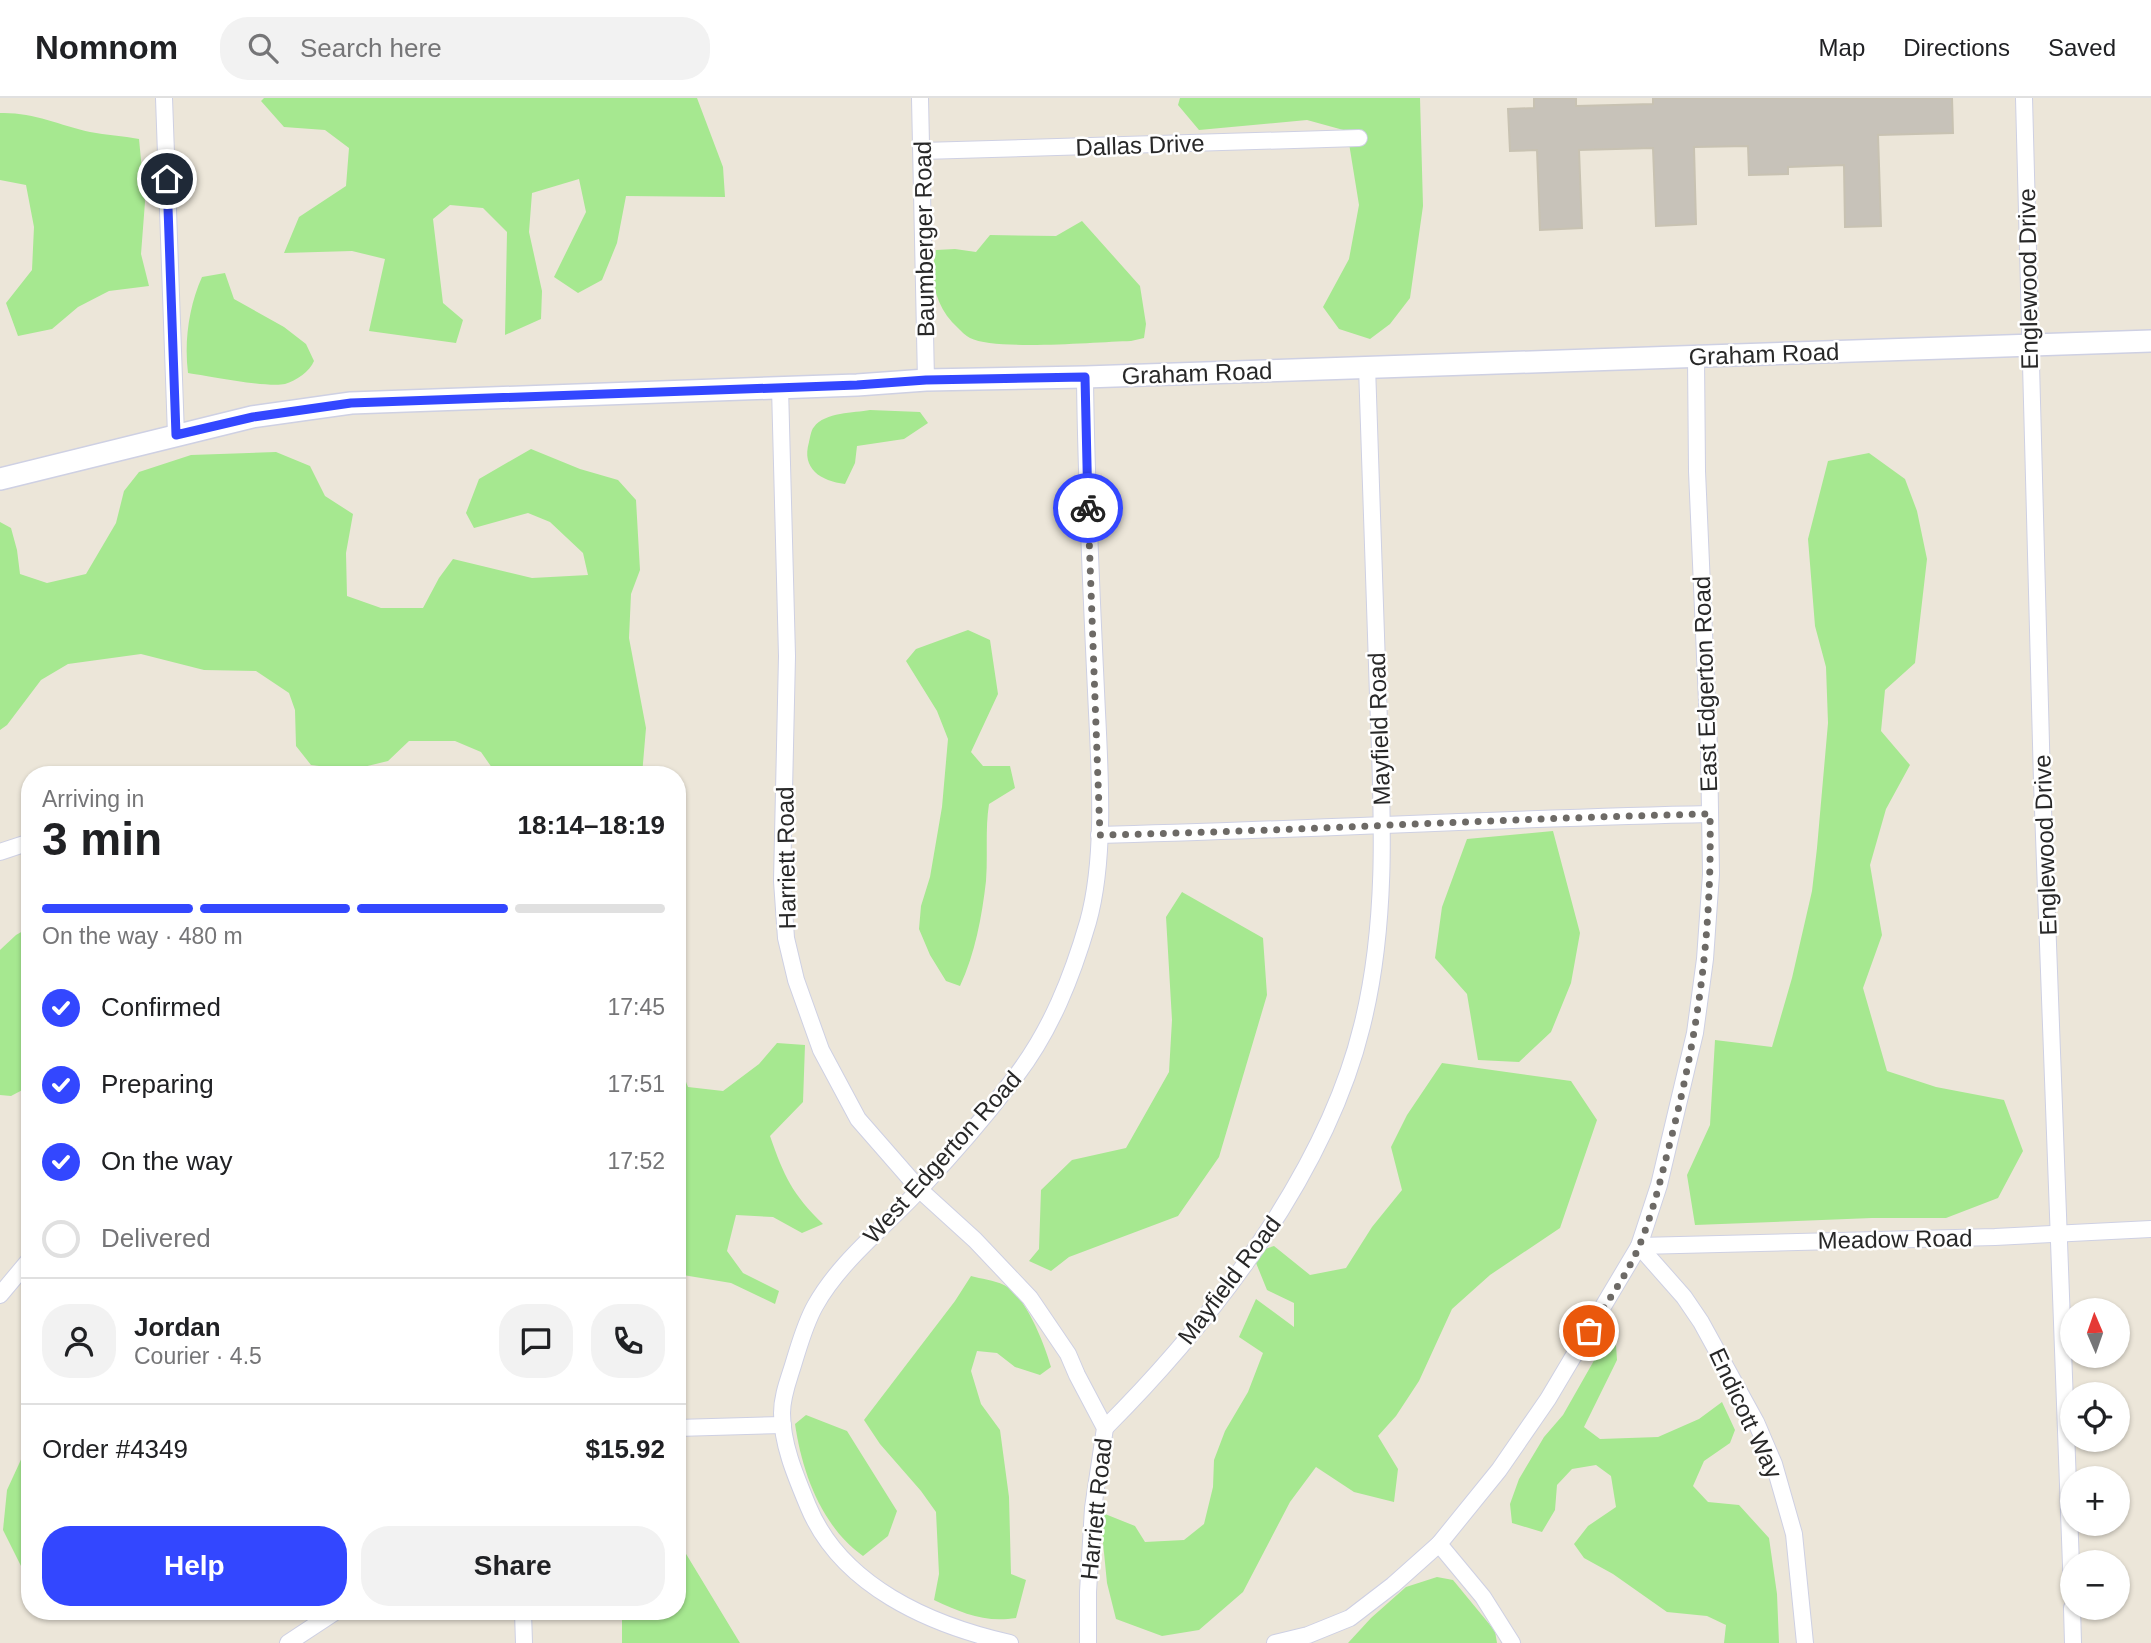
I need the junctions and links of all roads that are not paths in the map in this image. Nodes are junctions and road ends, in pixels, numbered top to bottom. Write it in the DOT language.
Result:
graph roads {
  1 [pos="164,98"];
  2 [pos="920,98"];
  3 [pos="2024,98"];
  4 [pos="1359,138"];
  5 [pos="922,151"];
  6 [pos="2151,341"];
  7 [pos="2029,346"];
  8 [pos="1696,357"];
  9 [pos="1367,367"];
  10 [pos="1085,377"];
  11 [pos="926,380"];
  12 [pos="780,387"];
  13 [pos="176,435"];
  14 [pos="0,479"];
  15 [pos="1710,814"];
  16 [pos="1382,826"];
  17 [pos="1100,835"];
  18 [pos="21,845"];
  19 [pos="0,852"];
  20 [pos="920,1189"];
  21 [pos="2151,1229"];
  22 [pos="2059,1234"];
  23 [pos="1639,1246"];
  24 [pos="21,1270"];
  25 [pos="0,1295"];
  26 [pos="783,1424"];
  27 [pos="686,1428"];
  28 [pos="1105,1428"];
  29 [pos="1439,1544"];
  30 [pos="2070,1550"];
  31 [pos="323,1620"];
  32 [pos="523,1620"];
  33 [pos="2072,1620"];
  34 [pos="288,1643"];
  35 [pos="524,1643"];
  36 [pos="1010,1643"];
  37 [pos="1087,1643"];
  38 [pos="1275,1643"];
  39 [pos="1512,1643"];
  40 [pos="1805,1643"];
  41 [pos="2073,1643"];
  1 -- 13 [label="street"];
  2 -- 5 [label="street, Baumberger Road"];
  3 -- 7 [label="street, Englewood Drive"];
  4 -- 5 [label="street, Dallas Drive"];
  5 -- 11 [label="street, Baumberger Road"];
  6 -- 7 [label="main road, Graham Road"];
  7 -- 8 [label="main road, Graham Road"];
  7 -- 22 [label="street, Englewood Drive"];
  8 -- 9 [label="main road, Graham Road"];
  8 -- 15 [label="street, East Edgerton Road"];
  9 -- 10 [label="main road, Graham Road"];
  9 -- 16 [label="street, Mayfield Road"];
  10 -- 11 [label="main road, Graham Road"];
  10 -- 17 [label="street, West Edgerton Road"];
  11 -- 12 [label="main road, Graham Road"];
  12 -- 13 [label="main road, Graham Road"];
  12 -- 20 [label="street, Harriett Road"];
  13 -- 14 [label="main road, Graham Road"];
  15 -- 16 [label="street"];
  15 -- 23 [label="street, East Edgerton Road"];
  16 -- 17 [label="street"];
  16 -- 28 [label="street, Mayfield Road"];
  17 -- 20 [label="street, West Edgerton Road"];
  18 -- 19 [label="street"];
  20 -- 26 [label="street, West Edgerton Road"];
  20 -- 28 [label="street, Harriett Road"];
  21 -- 22 [label="street, Meadow Road"];
  22 -- 23 [label="street, Meadow Road"];
  22 -- 30 [label="street, Englewood Drive"];
  23 -- 29 [label="street, East Edgerton Road"];
  23 -- 40 [label="street, Endicott Way"];
  24 -- 25 [label="street"];
  26 -- 27 [label="street"];
  26 -- 36 [label="street, West Edgerton Road"];
  28 -- 37 [label="street, Harriett Road"];
  29 -- 38 [label="street, East Edgerton Road"];
  29 -- 39 [label="street"];
  31 -- 34 [label="street"];
  32 -- 35 [label="street"];
  33 -- 41 [label="street"];
}
